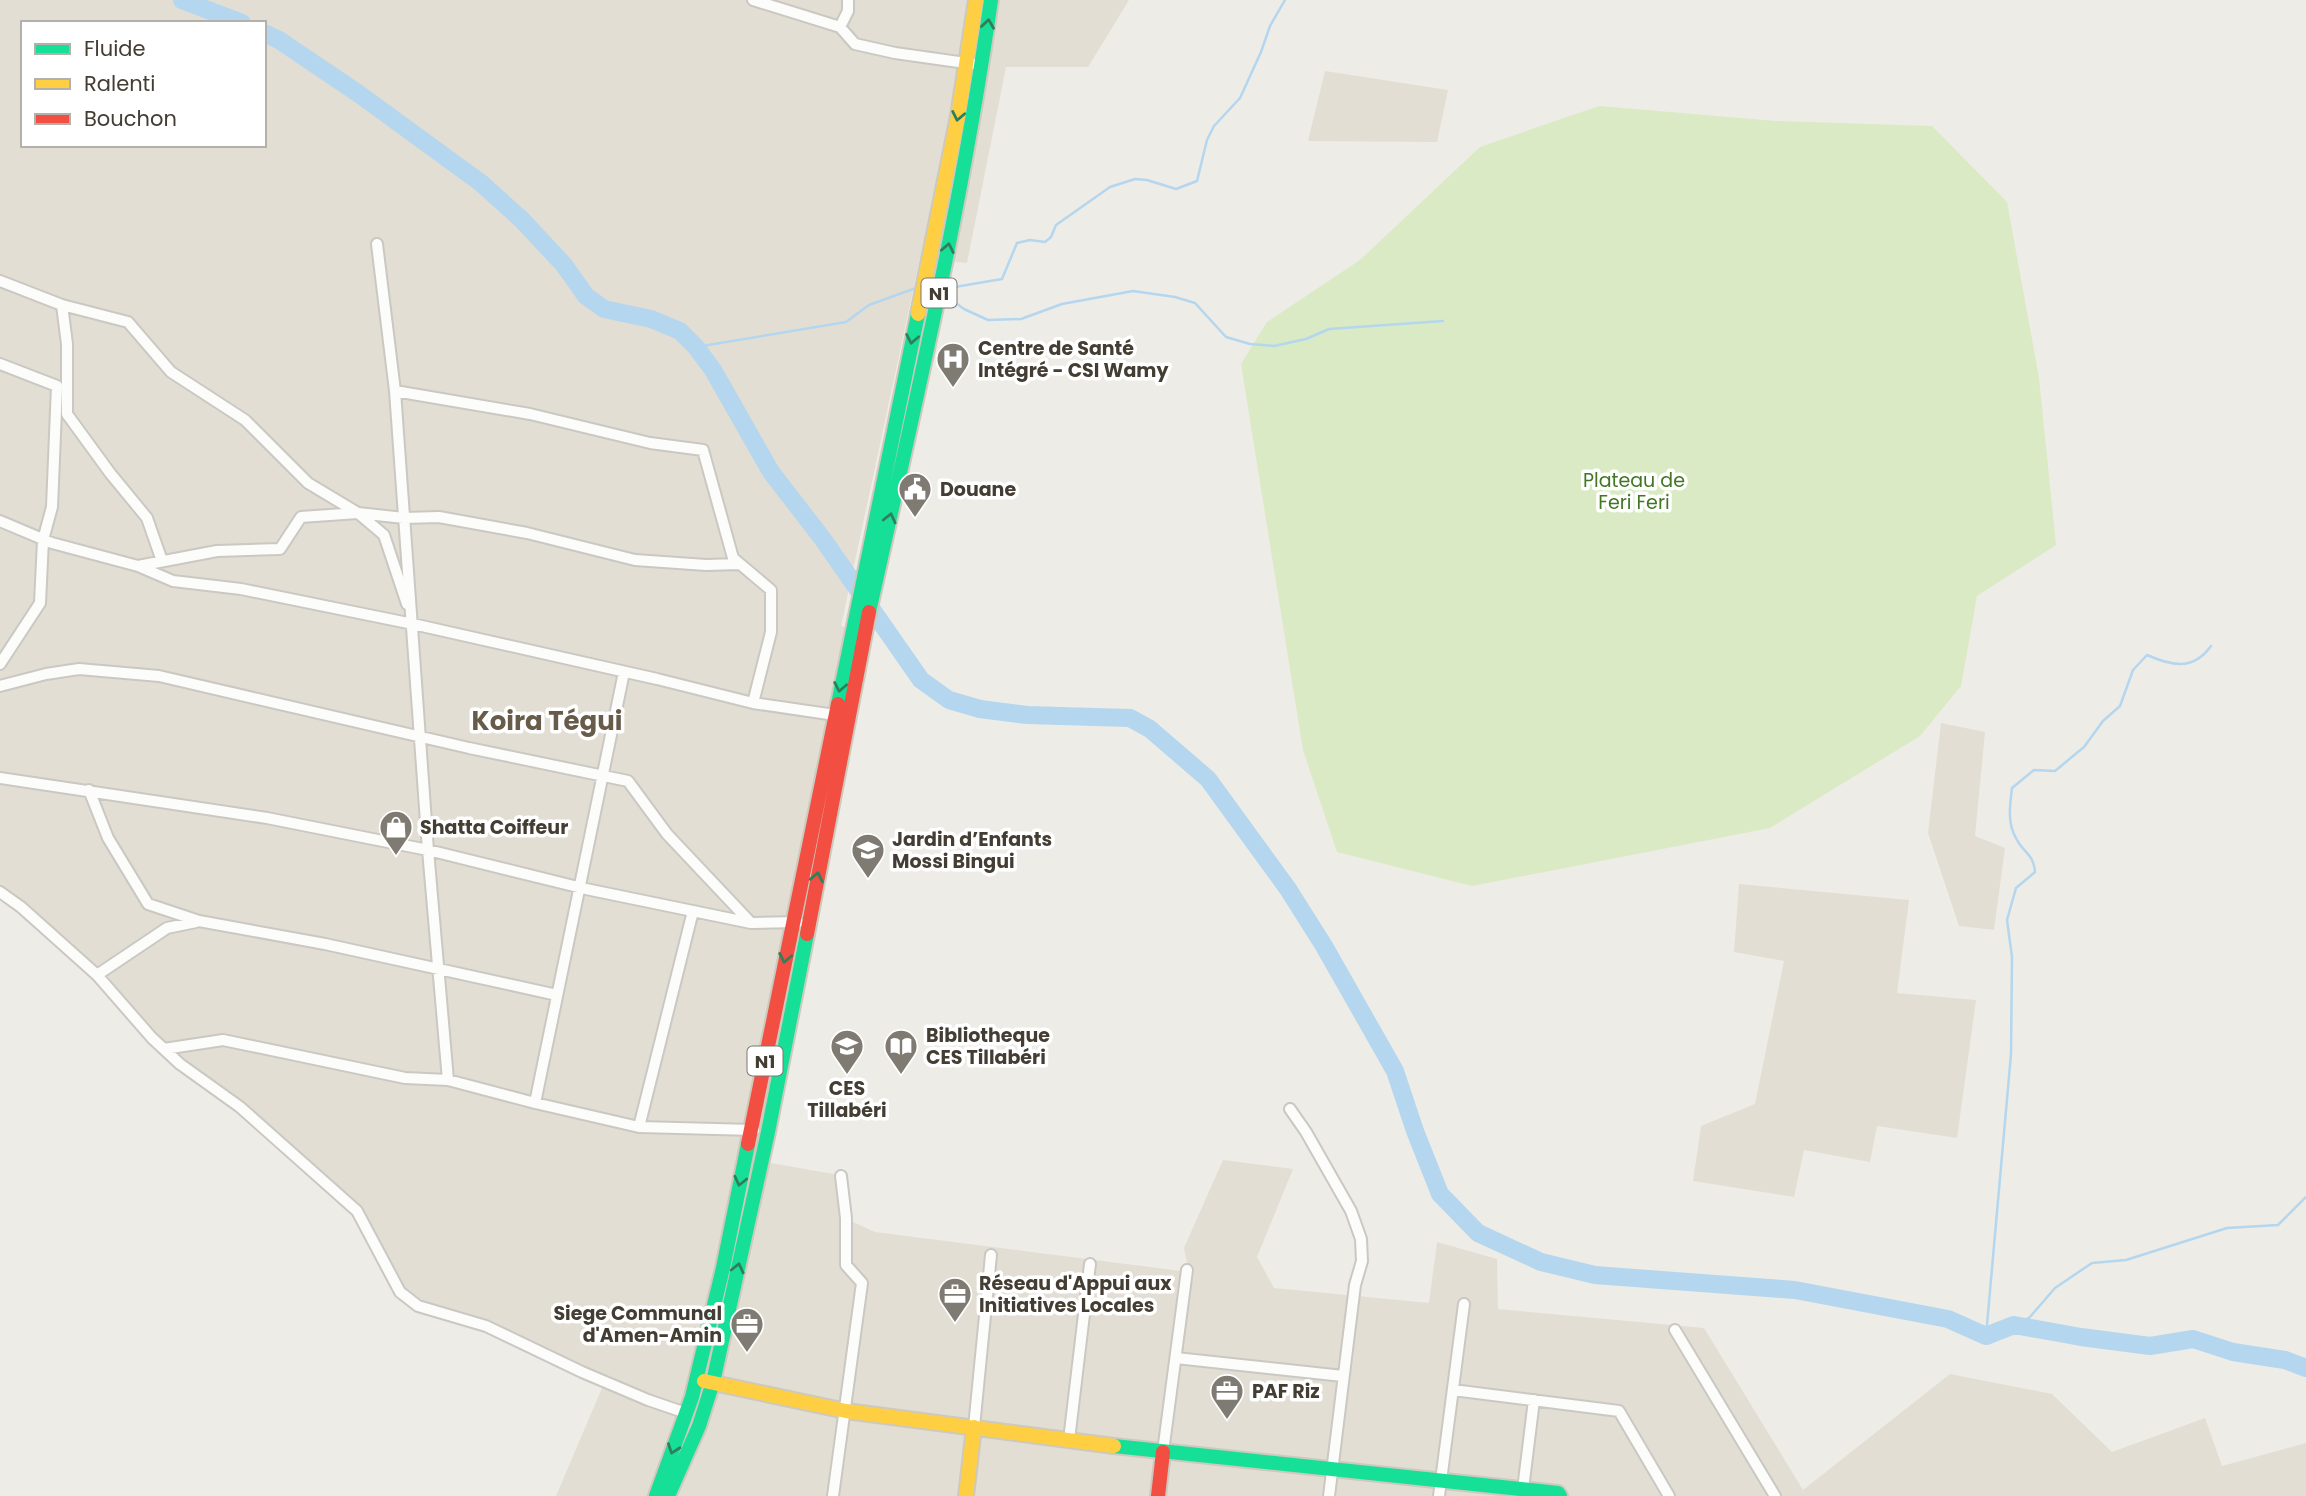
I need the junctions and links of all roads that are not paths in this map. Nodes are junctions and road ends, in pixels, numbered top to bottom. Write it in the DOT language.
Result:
graph roads {
  1 [pos="753,0"];
  2 [pos="848,0"];
  3 [pos="976,0"];
  4 [pos="991,0"];
  5 [pos="840,27"];
  6 [pos="967,63"];
  7 [pos="983,64"];
  8 [pos="377,244"];
  9 [pos="0,268"];
  10 [pos="1,281"];
  11 [pos="62,305"];
  12 [pos="0,364"];
  13 [pos="395,391"];
  14 [pos="891,479"];
  15 [pos="358,513"];
  16 [pos="404,518"];
  17 [pos="0,521"];
  18 [pos="43,540"];
  19 [pos="162,561"];
  20 [pos="740,564"];
  21 [pos="138,566"];
  22 [pos="413,624"];
  23 [pos="860,624"];
  24 [pos="0,664"];
  25 [pos="624,671"];
  26 [pos="0,679"];
  27 [pos="16,681"];
  28 [pos="0,686"];
  29 [pos="753,703"];
  30 [pos="835,715"];
  31 [pos="421,737"];
  32 [pos="603,776"];
  33 [pos="0,778"];
  34 [pos="89,790"];
  35 [pos="428,850"];
  36 [pos="579,887"];
  37 [pos="0,892"];
  38 [pos="693,911"];
  39 [pos="199,921"];
  40 [pos="793,921"];
  41 [pos="751,923"];
  42 [pos="808,923"];
  43 [pos="439,971"];
  44 [pos="97,975"];
  45 [pos="557,995"];
  46 [pos="164,1049"];
  47 [pos="448,1080"];
  48 [pos="535,1103"];
  49 [pos="1290,1109"];
  50 [pos="639,1127"];
  51 [pos="752,1130"];
  52 [pos="768,1132"];
  53 [pos="841,1176"];
  54 [pos="991,1255"];
  55 [pos="1090,1264"];
  56 [pos="1187,1270"];
  57 [pos="1464,1304"];
  58 [pos="1675,1331"];
  59 [pos="1176,1358"];
  60 [pos="1343,1376"];
  61 [pos="696,1381"];
  62 [pos="713,1382"];
  63 [pos="1453,1390"];
  64 [pos="1534,1400"];
  65 [pos="846,1411"];
  66 [pos="686,1413"];
  67 [pos="974,1427"];
  68 [pos="1069,1440"];
  69 [pos="1163,1452"];
  70 [pos="1332,1469"];
  71 [pos="1441,1481"];
  72 [pos="1523,1489"];
  73 [pos="656,1496"];
  74 [pos="668,1496"];
  75 [pos="833,1496"];
  76 [pos="966,1496"];
  77 [pos="1158,1496"];
  78 [pos="1329,1496"];
  79 [pos="1439,1496"];
  80 [pos="1560,1496"];
  81 [pos="1669,1496"];
  82 [pos="1775,1496"];
  1 -- 5 [label="street"];
  2 -- 5 [label="street"];
  3 -- 6 [label="main road, N1"];
  7 -- 4 [label="main road, N1, one-way"];
  5 -- 6 [label="street"];
  6 -- 7 [label="street"];
  6 -- 14 [label="main road, N1, one-way"];
  14 -- 7 [label="main road, N1, one-way"];
  8 -- 13 [label="street"];
  9 -- 10 [label="street"];
  10 -- 11 [label="street"];
  11 -- 15 [label="street"];
  11 -- 19 [label="street"];
  12 -- 18 [label="street"];
  13 -- 16 [label="street"];
  13 -- 20 [label="street"];
  14 -- 23 [label="main road, N1"];
  15 -- 16 [label="street"];
  15 -- 19 [label="street"];
  15 -- 22 [label="street"];
  16 -- 20 [label="street"];
  16 -- 22 [label="street"];
  17 -- 18 [label="street"];
  18 -- 21 [label="street"];
  18 -- 24 [label="street"];
  19 -- 21 [label="street"];
  20 -- 29 [label="street"];
  21 -- 22 [label="street"];
  22 -- 25 [label="street"];
  22 -- 31 [label="street"];
  23 -- 30 [label="main road, N1, one-way"];
  42 -- 23 [label="main road, N1, one-way"];
  25 -- 29 [label="street"];
  25 -- 32 [label="street"];
  26 -- 27 [label="street"];
  27 -- 28 [label="street"];
  27 -- 31 [label="street"];
  29 -- 30 [label="street"];
  30 -- 40 [label="main road, N1"];
  31 -- 32 [label="street"];
  31 -- 35 [label="street"];
  32 -- 36 [label="street"];
  32 -- 41 [label="street"];
  33 -- 34 [label="street"];
  34 -- 35 [label="street"];
  34 -- 39 [label="street"];
  35 -- 36 [label="street"];
  35 -- 43 [label="street"];
  36 -- 38 [label="street"];
  36 -- 45 [label="street"];
  37 -- 44 [label="street"];
  38 -- 41 [label="street"];
  38 -- 50 [label="street"];
  39 -- 43 [label="street"];
  39 -- 44 [label="street"];
  40 -- 41 [label="street"];
  40 -- 42 [label="street"];
  40 -- 51 [label="main road, N1, one-way"];
  42 -- 52 [label="main road, N1"];
  43 -- 45 [label="street"];
  43 -- 47 [label="street"];
  44 -- 46 [label="street"];
  45 -- 48 [label="street"];
  46 -- 47 [label="street"];
  46 -- 66 [label="street"];
  47 -- 48 [label="street"];
  48 -- 50 [label="street"];
  49 -- 60 [label="street"];
  50 -- 51 [label="street"];
  51 -- 52 [label="street"];
  51 -- 61 [label="main road, N1, one-way"];
  62 -- 52 [label="main road, N1, one-way"];
  53 -- 65 [label="street"];
  54 -- 67 [label="street"];
  55 -- 68 [label="street"];
  56 -- 59 [label="street"];
  57 -- 63 [label="street"];
  58 -- 82 [label="street"];
  59 -- 60 [label="street"];
  59 -- 69 [label="street"];
  60 -- 70 [label="street"];
  61 -- 62 [label="main road"];
  61 -- 66 [label="main road, N1"];
  62 -- 65 [label="main road"];
  62 -- 74 [label="main road, N1"];
  63 -- 64 [label="street"];
  63 -- 71 [label="street"];
  64 -- 72 [label="street"];
  64 -- 81 [label="street"];
  65 -- 67 [label="main road"];
  65 -- 75 [label="street"];
  66 -- 73 [label="main road, N1, one-way"];
  67 -- 68 [label="main road"];
  67 -- 76 [label="main road"];
  68 -- 69 [label="main road"];
  69 -- 70 [label="main road"];
  69 -- 77 [label="main road"];
  70 -- 71 [label="main road"];
  70 -- 78 [label="street"];
  71 -- 72 [label="main road"];
  71 -- 79 [label="street"];
  72 -- 80 [label="main road"];
}
